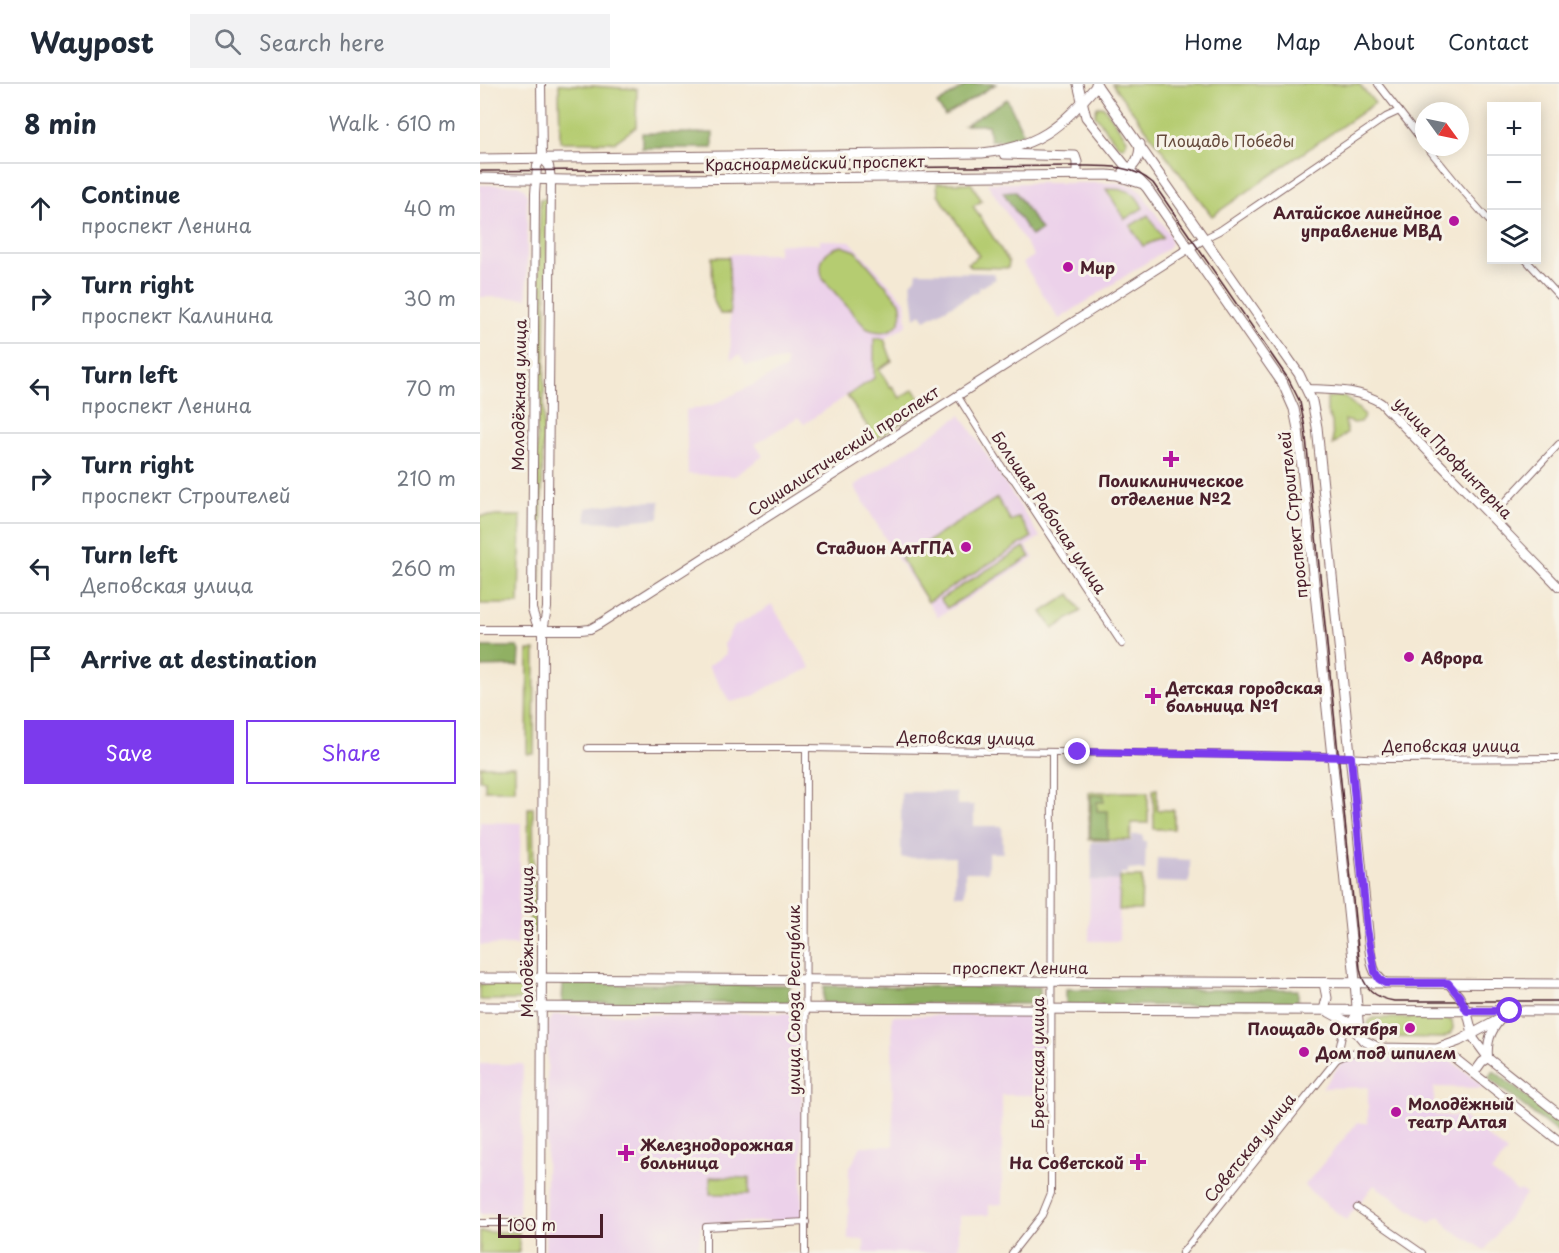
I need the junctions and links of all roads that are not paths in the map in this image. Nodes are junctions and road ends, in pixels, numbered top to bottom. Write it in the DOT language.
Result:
graph roads {
  1 [pos="541,84"];
  2 [pos="1078,84"];
  3 [pos="1097,84"];
  4 [pos="1378,84"];
  5 [pos="1082,103"];
  6 [pos="1399,111"];
  7 [pos="1415,131"];
  8 [pos="1140,144"];
  9 [pos="982,153"];
  10 [pos="1435,156"];
  11 [pos="542,158"];
  12 [pos="480,159"];
  13 [pos="1129,170"];
  14 [pos="1077,175"];
  15 [pos="1107,175"];
  16 [pos="480,178"];
  17 [pos="536,178"];
  18 [pos="551,179"];
  19 [pos="1147,188"];
  20 [pos="1487,218"];
  21 [pos="1205,238"];
  22 [pos="1189,248"];
  23 [pos="1530,264"];
  24 [pos="1559,296"];
  25 [pos="1308,389"];
  26 [pos="957,395"];
  27 [pos="1559,444"];
  28 [pos="1491,517"];
  29 [pos="1328,536"];
  30 [pos="1310,538"];
  31 [pos="1559,586"];
  32 [pos="480,630"];
  33 [pos="543,631"];
  34 [pos="1122,644"];
  35 [pos="588,748"];
  36 [pos="806,748"];
  37 [pos="1052,752"];
  38 [pos="1332,756"];
  39 [pos="1351,757"];
  40 [pos="1559,758"];
  41 [pos="480,978"];
  42 [pos="541,978"];
  43 [pos="806,981"];
  44 [pos="1050,982"];
  45 [pos="1324,983"];
  46 [pos="1355,983"];
  47 [pos="1385,983"];
  48 [pos="1448,983"];
  49 [pos="1559,984"];
  50 [pos="480,1007"];
  51 [pos="541,1007"];
  52 [pos="806,1008"];
  53 [pos="1050,1009"];
  54 [pos="1324,1010"];
  55 [pos="1358,1010"];
  56 [pos="1467,1011"];
  57 [pos="1510,1011"];
  58 [pos="1559,1011"];
  59 [pos="1502,1018"];
  60 [pos="1349,1023"];
  61 [pos="1359,1033"];
  62 [pos="1472,1034"];
  63 [pos="1379,1048"];
  64 [pos="1437,1049"];
  65 [pos="1488,1058"];
  66 [pos="1337,1059"];
  67 [pos="1474,1073"];
  68 [pos="1559,1114"];
  69 [pos="1559,1141"];
  70 [pos="1357,1208"];
  71 [pos="806,1222"];
  72 [pos="480,1223"];
  73 [pos="541,1223"];
  74 [pos="541,1253"];
  75 [pos="706,1253"];
  76 [pos="805,1253"];
  77 [pos="1012,1253"];
  78 [pos="1182,1253"];
  79 [pos="1422,1253"];
  1 -- 11 [label="street, Молодёжная улица"];
  2 -- 5 [label="main road, проспект Строителей"];
  3 -- 5 [label="main road, Красноармейский проспект"];
  3 -- 8 [label="main road, проспект Строителей"];
  4 -- 6 [label="street"];
  5 -- 9 [label="main road, Красноармейский проспект"];
  5 -- 13 [label="main road, проспект Строителей"];
  6 -- 7 [label="street"];
  6 -- 21 [label="street"];
  8 -- 13 [label="main road"];
  8 -- 21 [label="main road, проспект Строителей"];
  9 -- 11 [label="main road, Красноармейский проспект"];
  9 -- 14 [label="main road"];
  10 -- 20 [label="street"];
  11 -- 12 [label="main road, Красноармейский проспект"];
  11 -- 17 [label="street, Молодёжная улица"];
  11 -- 18 [label="street, Молодёжная улица"];
  13 -- 15 [label="main road"];
  13 -- 19 [label="main road, проспект Строителей"];
  14 -- 15 [label="main road, Красноармейский проспект"];
  14 -- 18 [label="main road, Красноармейский проспект"];
  15 -- 19 [label="main road, Красноармейский проспект"];
  16 -- 17 [label="main road, Красноармейский проспект"];
  17 -- 18 [label="main road, Красноармейский проспект"];
  17 -- 33 [label="street, Молодёжная улица"];
  18 -- 33 [label="street, Молодёжная улица"];
  19 -- 22 [label="main road, проспект Строителей"];
  21 -- 22 [label="street, Социалистический проспект"];
  21 -- 25 [label="main road, проспект Строителей"];
  22 -- 26 [label="street, Социалистический проспект"];
  22 -- 30 [label="main road, проспект Строителей"];
  23 -- 24 [label="street"];
  25 -- 28 [label="street, улица Профинтерна"];
  25 -- 29 [label="main road, проспект Строителей"];
  26 -- 33 [label="street, Социалистический проспект"];
  26 -- 34 [label="street, Большая Рабочая улица"];
  27 -- 28 [label="street"];
  28 -- 31 [label="street, улица Профинтерна"];
  29 -- 30 [label="main road"];
  29 -- 39 [label="main road, проспект Строителей"];
  30 -- 38 [label="main road, проспект Строителей"];
  32 -- 33 [label="street, Социалистический проспект"];
  33 -- 42 [label="street, Молодёжная улица"];
  35 -- 36 [label="street, Деповская улица"];
  36 -- 37 [label="street, Деповская улица"];
  36 -- 43 [label="street, улица Союза Республик"];
  37 -- 38 [label="street, Деповская улица"];
  37 -- 44 [label="street, Брестская улица"];
  38 -- 39 [label="street, Деповская улица"];
  38 -- 46 [label="main road, проспект Строителей"];
  39 -- 40 [label="street, Деповская улица"];
  39 -- 47 [label="main road, проспект Строителей"];
  41 -- 42 [label="main road, проспект Ленина"];
  42 -- 43 [label="main road, проспект Ленина"];
  42 -- 51 [label="street, Молодёжная улица"];
  43 -- 44 [label="main road, проспект Ленина"];
  43 -- 52 [label="street, улица Союза Республик"];
  44 -- 45 [label="main road, проспект Ленина"];
  44 -- 53 [label="street, Брестская улица"];
  45 -- 46 [label="main road, проспект Ленина"];
  45 -- 54 [label="main road"];
  46 -- 47 [label="main road, проспект Ленина"];
  46 -- 55 [label="main road, проспект Строителей"];
  47 -- 48 [label="main road, проспект Ленина"];
  48 -- 49 [label="main road, проспект Ленина"];
  48 -- 56 [label="street"];
  50 -- 51 [label="main road"];
  51 -- 52 [label="main road"];
  51 -- 73 [label="street, Молодёжная улица"];
  52 -- 53 [label="main road"];
  52 -- 71 [label="street, улица Союза Республик"];
  53 -- 54 [label="main road"];
  53 -- 77 [label="street, Брестская улица"];
  54 -- 55 [label="main road"];
  54 -- 60 [label="main road"];
  55 -- 56 [label="main road"];
  55 -- 60 [label="street"];
  55 -- 61 [label="main road"];
  56 -- 57 [label="main road"];
  56 -- 62 [label="street"];
  57 -- 58 [label="main road"];
  57 -- 59 [label="main road"];
  59 -- 62 [label="main road"];
  59 -- 65 [label="street"];
  60 -- 61 [label="main road"];
  60 -- 66 [label="street"];
  61 -- 63 [label="main road"];
  62 -- 64 [label="main road"];
  62 -- 65 [label="street"];
  63 -- 64 [label="main road"];
  63 -- 66 [label="street"];
  64 -- 67 [label="street"];
  65 -- 67 [label="street"];
  65 -- 68 [label="street"];
  66 -- 78 [label="street, Советская улица"];
  67 -- 69 [label="street"];
  70 -- 79 [label="street"];
  71 -- 75 [label="street"];
  71 -- 76 [label="street, улица Союза Республик"];
  72 -- 73 [label="street"];
  73 -- 74 [label="street, Молодёжная улица"];
}
